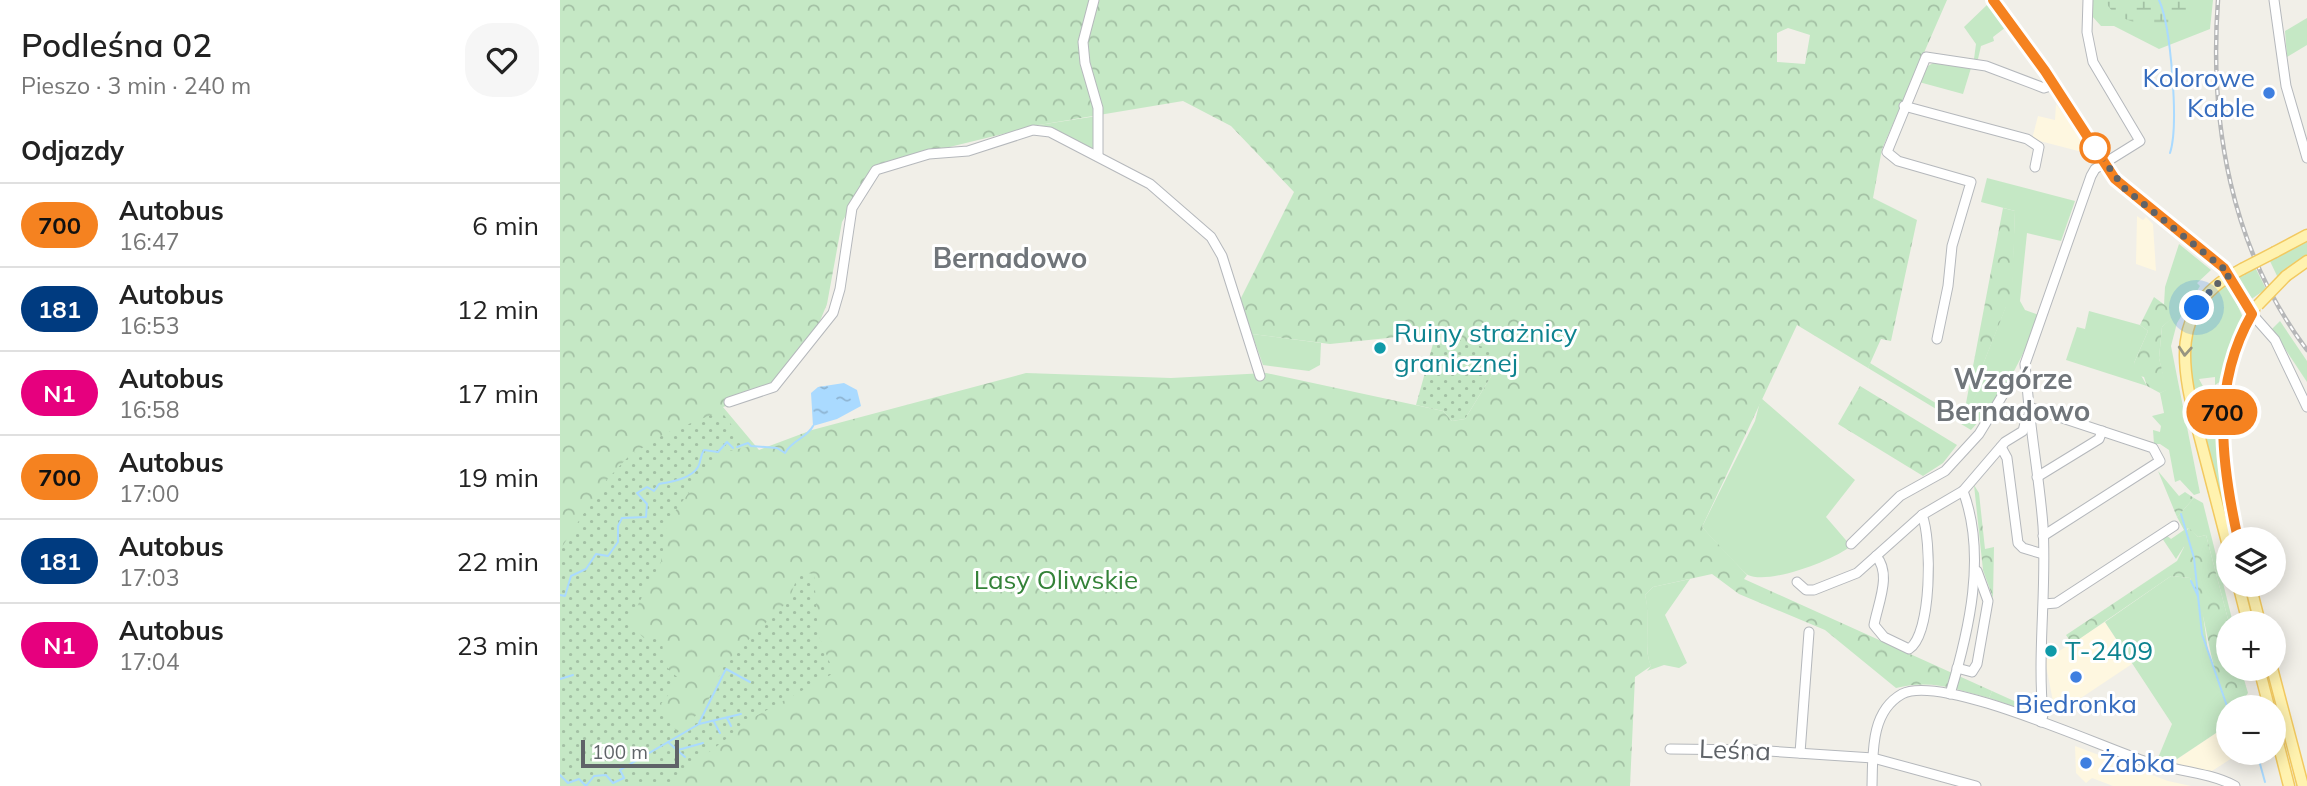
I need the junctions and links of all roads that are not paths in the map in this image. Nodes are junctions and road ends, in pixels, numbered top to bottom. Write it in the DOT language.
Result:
graph roads {
  1 [pos="1094,0"];
  2 [pos="1993,0"];
  3 [pos="2088,0"];
  4 [pos="2274,0"];
  5 [pos="2054,85"];
  6 [pos="1904,106"];
  7 [pos="1098,156"];
  8 [pos="2307,158"];
  9 [pos="2105,164"];
  10 [pos="2035,167"];
  11 [pos="2307,234"];
  12 [pos="2307,261"];
  13 [pos="2230,275"];
  14 [pos="2255,309"];
  15 [pos="1937,339"];
  16 [pos="1260,376"];
  17 [pos="2025,377"];
  18 [pos="729,402"];
  19 [pos="2029,407"];
  20 [pos="2307,407"];
  21 [pos="2222,430"];
  22 [pos="2102,431"];
  23 [pos="2199,433"];
  24 [pos="2001,447"];
  25 [pos="2037,477"];
  26 [pos="1963,491"];
  27 [pos="1922,515"];
  28 [pos="2174,526"];
  29 [pos="2223,527"];
  30 [pos="2236,527"];
  31 [pos="2043,536"];
  32 [pos="1851,544"];
  33 [pos="2043,554"];
  34 [pos="1876,556"];
  35 [pos="1976,570"];
  36 [pos="1797,582"];
  37 [pos="2044,604"];
  38 [pos="1809,632"];
  39 [pos="1957,668"];
  40 [pos="2275,681"];
  41 [pos="1950,694"];
  42 [pos="2041,722"];
  43 [pos="1670,749"];
  44 [pos="1800,752"];
  45 [pos="1873,758"];
  46 [pos="2283,765"];
  47 [pos="2222,784"];
  48 [pos="2288,785"];
  49 [pos="1871,786"];
  50 [pos="1976,786"];
  51 [pos="2235,786"];
  52 [pos="2303,786"];
  1 -- 7 [label="street"];
  2 -- 5 [label="main road"];
  3 -- 9 [label="street"];
  4 -- 8 [label="street"];
  5 -- 6 [label="street"];
  5 -- 9 [label="main road"];
  6 -- 10 [label="street"];
  6 -- 15 [label="street"];
  7 -- 16 [label="street"];
  7 -- 18 [label="street"];
  9 -- 13 [label="main road"];
  9 -- 17 [label="street"];
  11 -- 13 [label="main road, bridge"];
  12 -- 14 [label="main road, bridge"];
  13 -- 14 [label="main road"];
  13 -- 23 [label="main road, one-way"];
  14 -- 20 [label="street"];
  14 -- 21 [label="main road"];
  17 -- 19 [label="street"];
  17 -- 32 [label="street"];
  19 -- 22 [label="street"];
  19 -- 24 [label="street"];
  19 -- 25 [label="street"];
  21 -- 23 [label="main road"];
  21 -- 30 [label="main road"];
  22 -- 25 [label="street"];
  22 -- 31 [label="street"];
  23 -- 29 [label="main road"];
  24 -- 26 [label="street"];
  24 -- 33 [label="street"];
  25 -- 31 [label="street"];
  26 -- 27 [label="street"];
  26 -- 35 [label="street"];
  27 -- 34 [label="street"];
  27 -- 34 [label="street"];
  28 -- 37 [label="street"];
  31 -- 33 [label="street"];
  33 -- 37 [label="street"];
  34 -- 36 [label="street"];
  35 -- 39 [label="street"];
  35 -- 39 [label="street"];
  37 -- 42 [label="street"];
  38 -- 44 [label="street, Leśna"];
  39 -- 41 [label="street"];
  40 -- 52 [label="main road"];
  41 -- 42 [label="street"];
  41 -- 45 [label="street"];
  42 -- 47 [label="street"];
  43 -- 44 [label="street, Leśna"];
  44 -- 45 [label="street, Leśna"];
  45 -- 49 [label="street"];
  45 -- 50 [label="street, Leśna"];
  46 -- 48 [label="main road"];
  47 -- 51 [label="street"];
}
